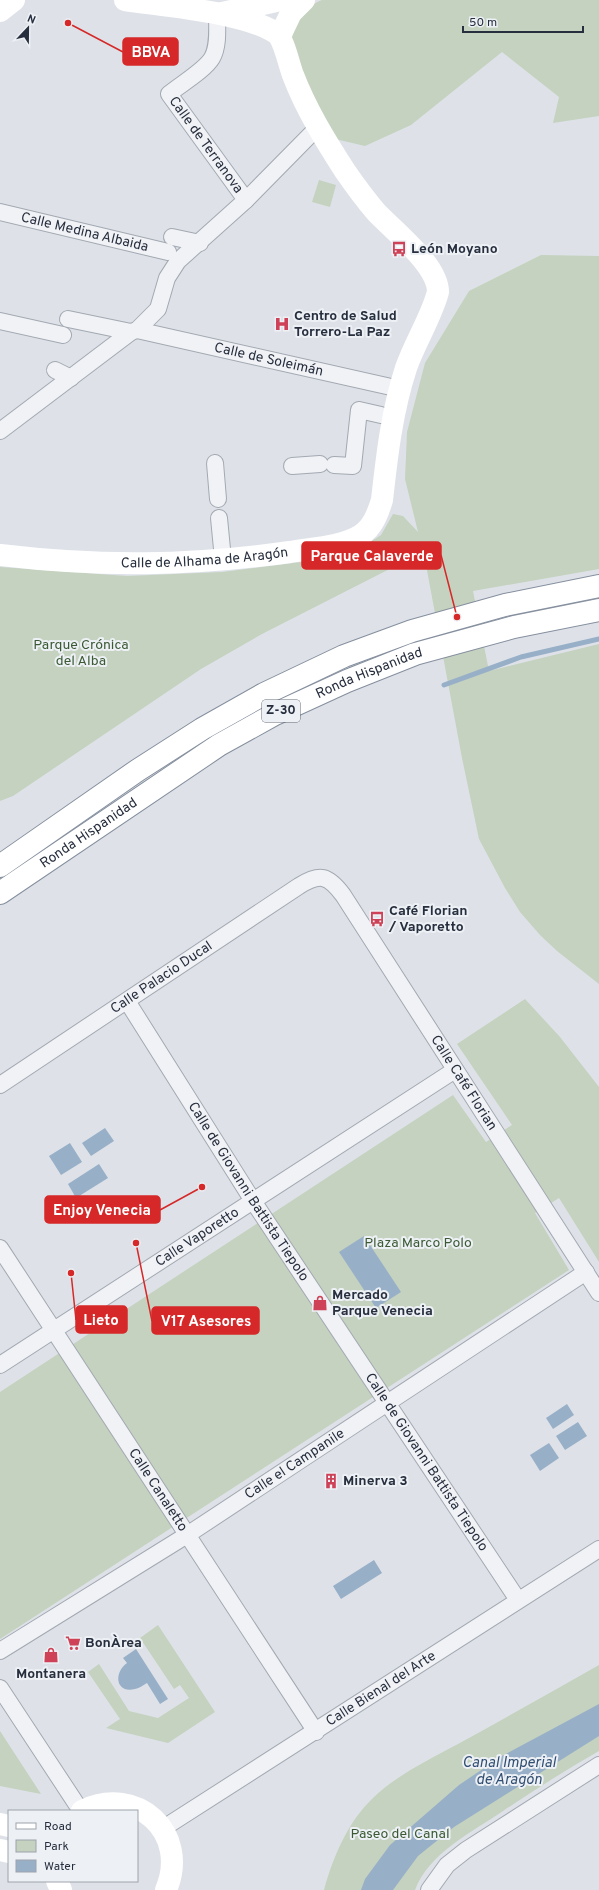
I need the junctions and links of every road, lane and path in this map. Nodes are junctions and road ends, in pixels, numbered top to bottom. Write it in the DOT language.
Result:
graph roads {
  1 [pos="125,0"];
  2 [pos="304,0"];
  3 [pos="268,1"];
  4 [pos="217,14"];
  5 [pos="240,18"];
  6 [pos="280,36"];
  7 [pos="317,128"];
  8 [pos="246,200"];
  9 [pos="0,212"];
  10 [pos="200,243"];
  11 [pos="68,319"];
  12 [pos="0,321"];
  13 [pos="134,331"];
  14 [pos="60,335"];
  15 [pos="54,370"];
  16 [pos="71,378"];
  17 [pos="400,389"];
  18 [pos="381,415"];
  19 [pos="0,431"];
  20 [pos="215,463"];
  21 [pos="292,466"];
  22 [pos="218,499"];
  23 [pos="219,518"];
  24 [pos="222,549"];
  25 [pos="0,555"];
  26 [pos="599,586"];
  27 [pos="599,610"];
  28 [pos="0,866"];
  29 [pos="325,878"];
  30 [pos="0,893"];
  31 [pos="127,1001"];
  32 [pos="455,1070"];
  33 [pos="0,1085"];
  34 [pos="252,1200"];
  35 [pos="0,1248"];
  36 [pos="586,1272"];
  37 [pos="599,1293"];
  38 [pos="53,1330"];
  39 [pos="0,1365"];
  40 [pos="387,1405"];
  41 [pos="187,1535"];
  42 [pos="599,1549"];
  43 [pos="518,1600"];
  44 [pos="0,1651"];
  45 [pos="0,1688"];
  46 [pos="316,1732"];
  47 [pos="599,1765"];
  48 [pos="81,1810"];
  49 [pos="85,1810"];
  50 [pos="162,1829"];
  51 [pos="166,1890"];
  52 [pos="429,1890"];
  1 -- 4 [label="main road"];
  2 -- 6 [label="main road"];
  3 -- 4 [label="main road"];
  3 -- 5 [label="main road"];
  4 -- 5 [label="main road"];
  4 -- 8 [label="street, Calle de Terranova"];
  5 -- 6 [label="main road"];
  6 -- 7 [label="main road"];
  7 -- 8 [label="street"];
  7 -- 17 [label="main road, Calle de Alhama de Aragón"];
  8 -- 10 [label="street"];
  9 -- 10 [label="street, Calle Medina Albaida"];
  10 -- 13 [label="street"];
  11 -- 13 [label="street, Calle de Soleimán"];
  12 -- 14 [label="street"];
  13 -- 16 [label="street"];
  13 -- 17 [label="street, Calle de Soleimán"];
  15 -- 16 [label="street"];
  16 -- 19 [label="street"];
  17 -- 25 [label="main road, Calle de Alhama de Aragón"];
  18 -- 21 [label="street"];
  20 -- 22 [label="street"];
  23 -- 24 [label="street"];
  26 -- 28 [label="main road, Ronda Hispanidad / Z-30"];
  27 -- 30 [label="main road, Ronda Hispanidad / Z-30"];
  29 -- 31 [label="street, Calle Palacio Ducal"];
  29 -- 32 [label="street, Calle Café Florian"];
  31 -- 33 [label="street, Calle Palacio Ducal"];
  31 -- 34 [label="street, Calle de Giovanni Battista Tiepolo"];
  32 -- 34 [label="street, Calle Vaporetto"];
  32 -- 36 [label="street, Calle Café Florian"];
  34 -- 38 [label="street, Calle Vaporetto"];
  34 -- 40 [label="street, Calle de Giovanni Battista Tiepolo"];
  35 -- 38 [label="street, Calle Canaletto"];
  36 -- 37 [label="street, Calle Café Florian"];
  36 -- 40 [label="street, Calle el Campanile"];
  38 -- 39 [label="street, Calle Vaporetto"];
  38 -- 41 [label="street, Calle Canaletto"];
  40 -- 41 [label="street, Calle el Campanile"];
  40 -- 43 [label="street, Calle de Giovanni Battista Tiepolo"];
  41 -- 44 [label="street, Calle el Campanile"];
  41 -- 46 [label="street, Calle Canaletto"];
  42 -- 43 [label="street, Calle Bienal del Arte"];
  43 -- 46 [label="street, Calle Bienal del Arte"];
  45 -- 48 [label="street"];
  46 -- 50 [label="street, Calle Bienal del Arte"];
  47 -- 52 [label="street"];
  49 -- 50 [label="main road"];
  50 -- 51 [label="main road"];
}
